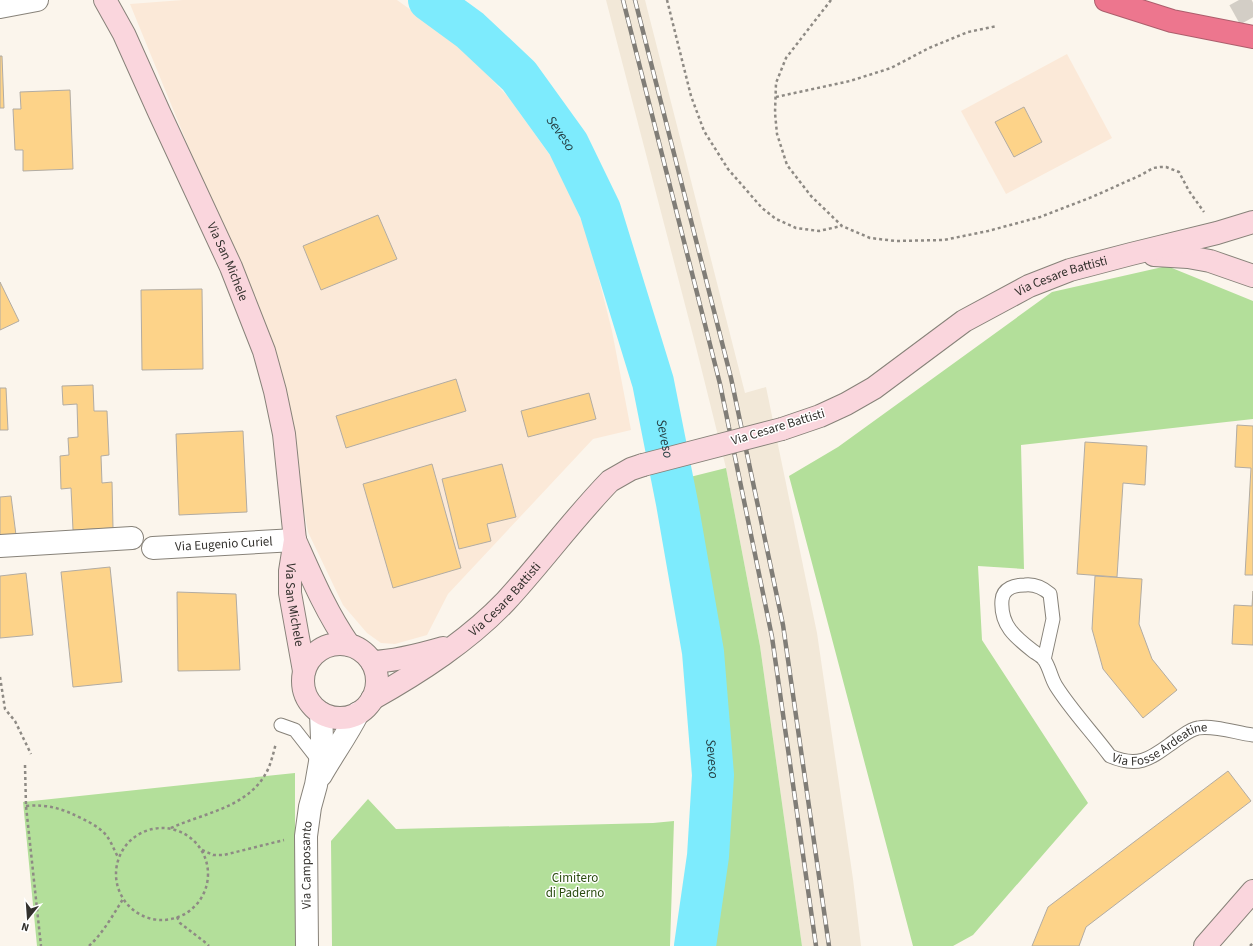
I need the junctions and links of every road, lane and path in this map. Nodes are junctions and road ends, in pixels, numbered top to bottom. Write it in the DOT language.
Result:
graph roads {
  1 [pos="37,0"];
  2 [pos="106,0"];
  3 [pos="667,0"];
  4 [pos="831,0"];
  5 [pos="1106,0"];
  6 [pos="0,7"];
  7 [pos="997,26"];
  8 [pos="1253,37"];
  9 [pos="776,97"];
  10 [pos="1253,222"];
  11 [pos="842,226"];
  12 [pos="1217,233"];
  13 [pos="1131,254"];
  14 [pos="1253,276"];
  15 [pos="132,538"];
  16 [pos="295,540"];
  17 [pos="0,546"];
  18 [pos="153,548"];
  19 [pos="461,642"];
  20 [pos="349,645"];
  21 [pos="1044,660"];
  22 [pos="372,662"];
  23 [pos="304,670"];
  24 [pos="0,677"];
  25 [pos="365,706"];
  26 [pos="321,713"];
  27 [pos="281,725"];
  28 [pos="1253,735"];
  29 [pos="32,754"];
  30 [pos="320,762"];
  31 [pos="25,765"];
  32 [pos="316,785"];
  33 [pos="26,806"];
  34 [pos="170,828"];
  35 [pos="306,836"];
  36 [pos="202,850"];
  37 [pos="119,857"];
  38 [pos="1253,891"];
  39 [pos="123,899"];
  40 [pos="176,917"];
  41 [pos="1253,943"];
  42 [pos="41,946"];
  43 [pos="89,946"];
  44 [pos="208,946"];
  45 [pos="307,946"];
  46 [pos="1205,946"];
  47 [pos="1250,946"];
  1 -- 6 [label="street"];
  2 -- 16 [label="street, Via San Michele"];
  3 -- 11 [label="path"];
  4 -- 9 [label="path"];
  5 -- 8 [label="highway"];
  7 -- 9 [label="path"];
  9 -- 11 [label="path"];
  10 -- 12 [label="street, Via Cesare Battisti"];
  11 -- 12 [label="path"];
  12 -- 13 [label="street, Via Cesare Battisti"];
  13 -- 14 [label="street, Via Cesare Battisti"];
  13 -- 19 [label="street, Via Cesare Battisti, bridge"];
  15 -- 17 [label="street"];
  16 -- 18 [label="street, Via Eugenio Curiel"];
  16 -- 20 [label="street, Via San Michele"];
  16 -- 23 [label="street, Via San Michele"];
  19 -- 22 [label="street, Via Cesare Battisti"];
  19 -- 25 [label="street, Via Cesare Battisti"];
  20 -- 22 [label="street"];
  20 -- 23 [label="street"];
  21 -- 21 [label="lane, Via Fosse Ardeatine"];
  21 -- 28 [label="lane, Via Fosse Ardeatine"];
  22 -- 25 [label="street"];
  23 -- 26 [label="street"];
  24 -- 29 [label="path"];
  25 -- 26 [label="street"];
  25 -- 32 [label="street, Via Camposanto"];
  26 -- 30 [label="street, Via Camposanto"];
  27 -- 30 [label="lane"];
  27 -- 34 [label="path"];
  30 -- 32 [label="street, Via Camposanto"];
  31 -- 33 [label="path"];
  32 -- 35 [label="street, Via Camposanto"];
  33 -- 37 [label="path"];
  33 -- 42 [label="path"];
  34 -- 36 [label="path"];
  34 -- 37 [label="path"];
  35 -- 36 [label="path"];
  35 -- 45 [label="street, Via Camposanto"];
  36 -- 40 [label="path"];
  37 -- 39 [label="path"];
  38 -- 46 [label="street"];
  39 -- 40 [label="path"];
  39 -- 43 [label="path"];
  40 -- 44 [label="path"];
  41 -- 47 [label="path"];
}
